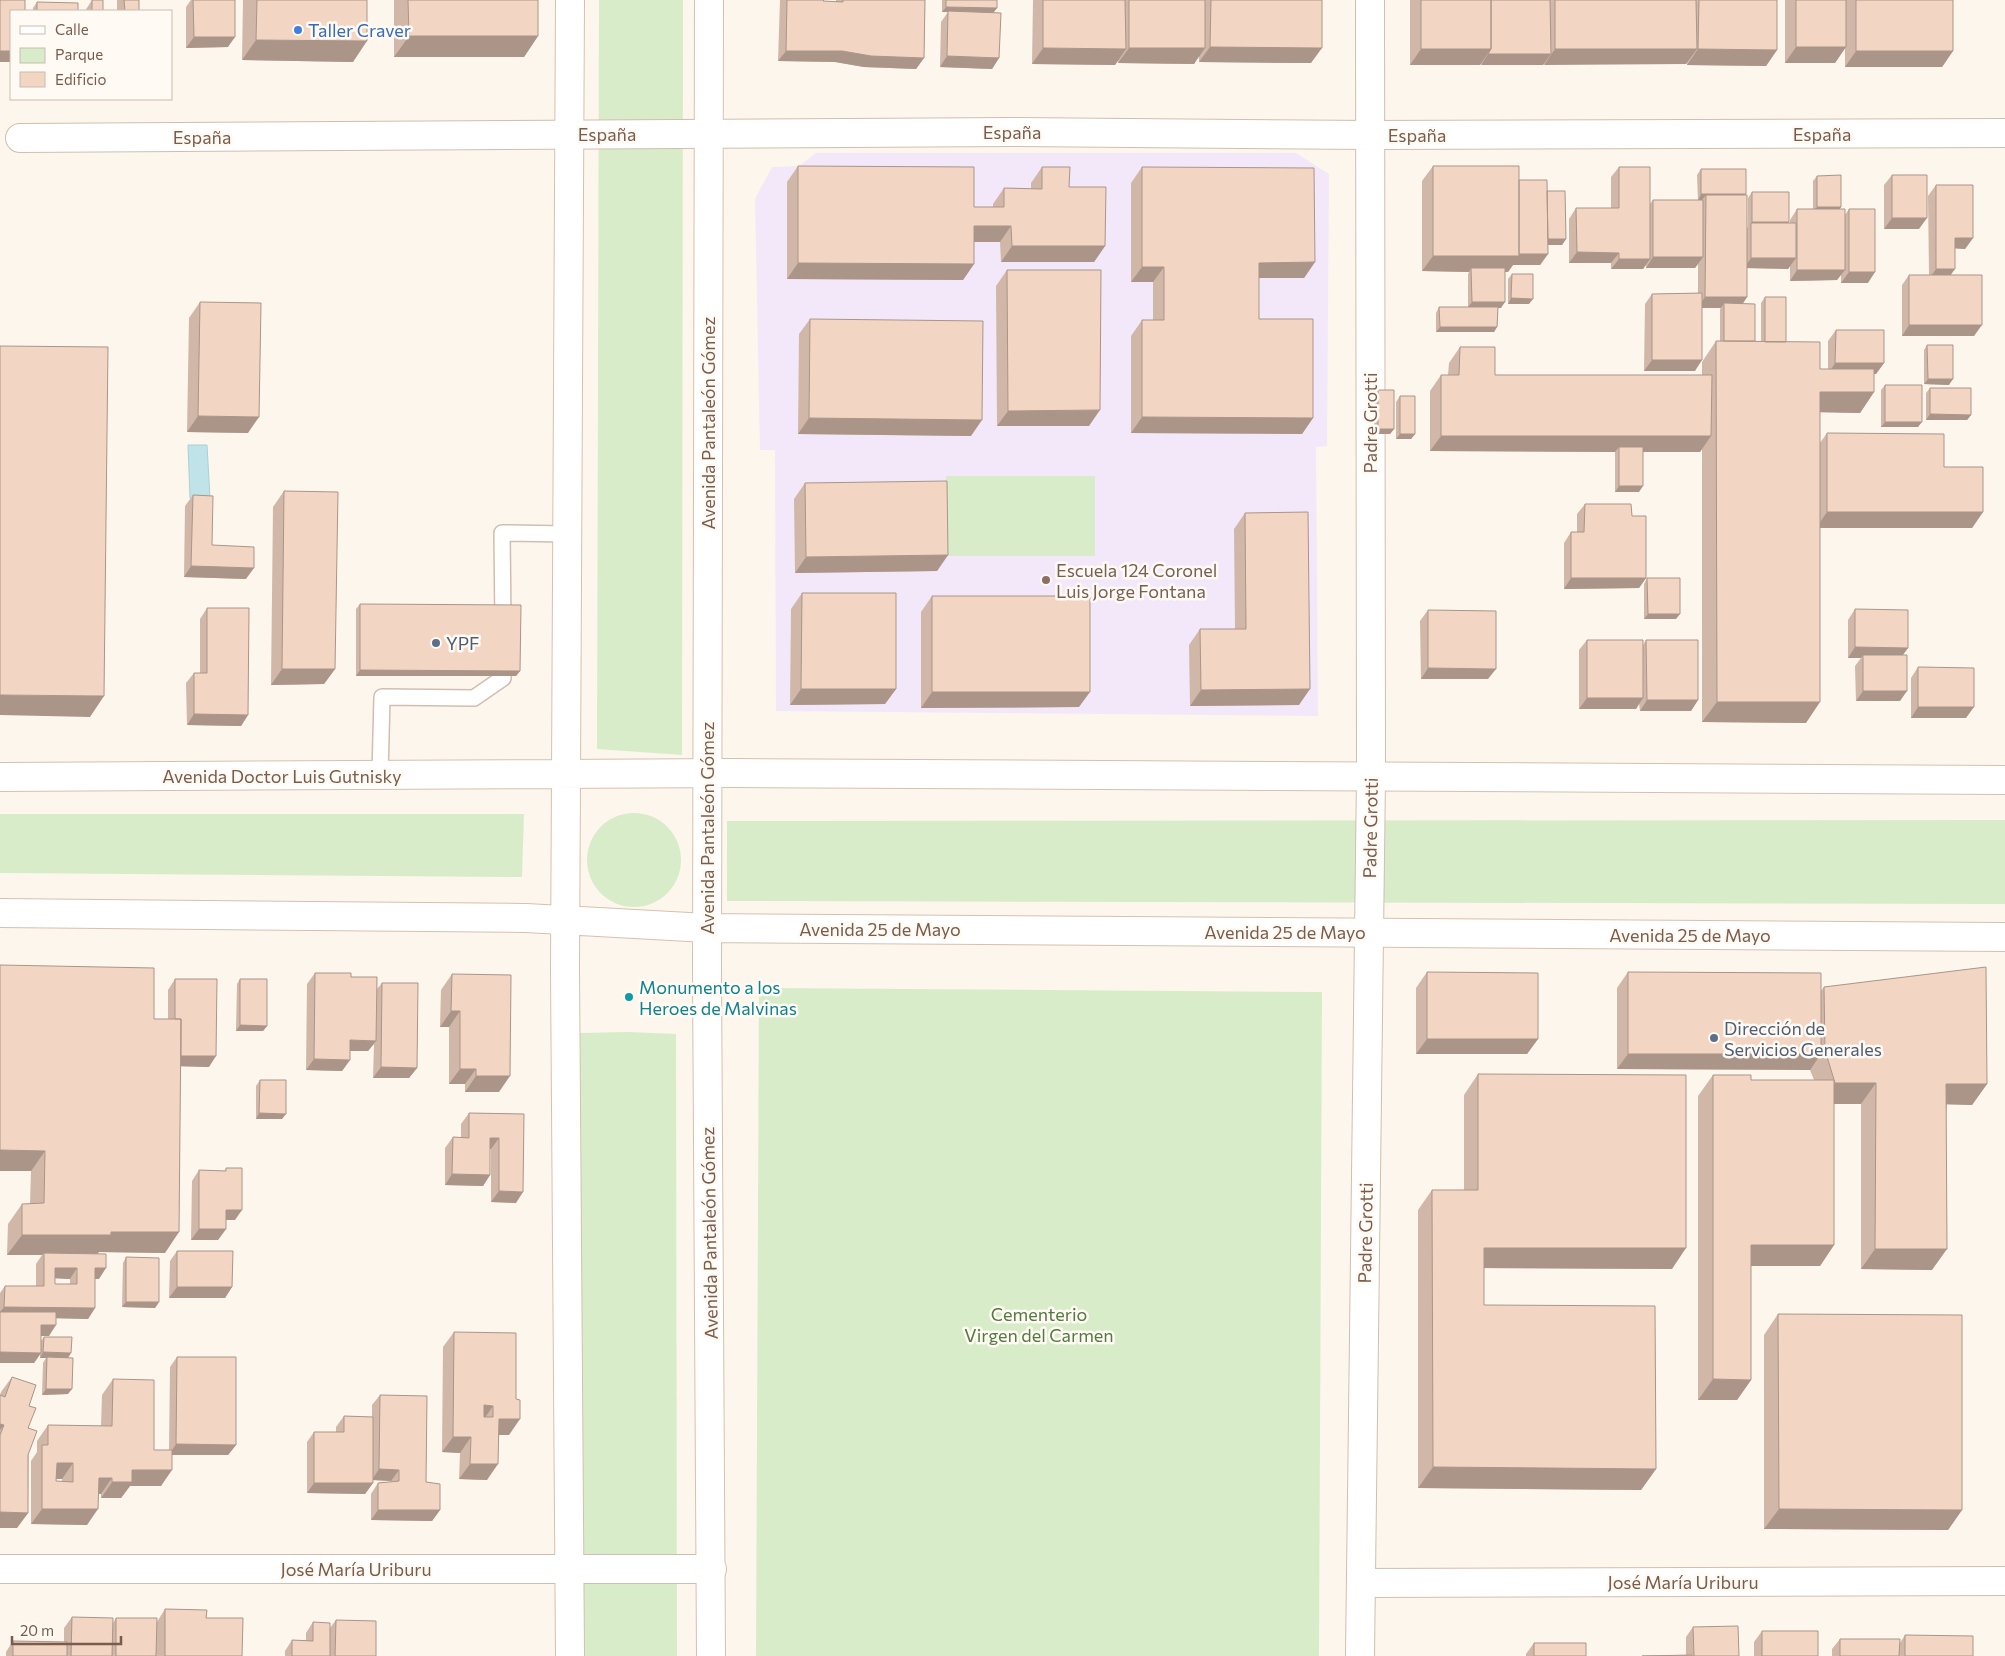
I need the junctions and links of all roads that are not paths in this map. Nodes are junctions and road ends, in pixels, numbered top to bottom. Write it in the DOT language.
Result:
graph roads {
  1 [pos="570,0"];
  2 [pos="709,0"];
  3 [pos="1370,0"];
  4 [pos="708,133"];
  5 [pos="2005,133"];
  6 [pos="569,134"];
  7 [pos="1370,135"];
  8 [pos="20,138"];
  9 [pos="567,534"];
  10 [pos="565,773"];
  11 [pos="708,774"];
  12 [pos="380,775"];
  13 [pos="1371,776"];
  14 [pos="0,777"];
  15 [pos="2005,780"];
  16 [pos="0,913"];
  17 [pos="565,920"];
  18 [pos="707,928"];
  19 [pos="1369,932"];
  20 [pos="2005,937"];
  21 [pos="0,1569"];
  22 [pos="568,1569"];
  23 [pos="712,1569"];
  24 [pos="2005,1581"];
  25 [pos="1361,1583"];
  26 [pos="570,1656"];
  27 [pos="712,1656"];
  28 [pos="1360,1656"];
  1 -- 6 [label="main road"];
  2 -- 4 [label="main road, Avenida Pantaleón Gómez"];
  3 -- 7 [label="main road, Padre Grotti"];
  4 -- 6 [label="main road, España"];
  4 -- 7 [label="main road, España"];
  4 -- 11 [label="main road, Avenida Pantaleón Gómez"];
  5 -- 7 [label="main road, España"];
  6 -- 8 [label="main road, España"];
  6 -- 9 [label="main road"];
  7 -- 13 [label="main road, Padre Grotti"];
  9 -- 10 [label="main road"];
  9 -- 12 [label="lane"];
  10 -- 11 [label="main road"];
  10 -- 12 [label="main road, Avenida Doctor Luis Gutnisky"];
  10 -- 17 [label="main road"];
  11 -- 13 [label="main road"];
  11 -- 18 [label="main road, Avenida Pantaleón Gómez"];
  12 -- 14 [label="main road, Avenida Doctor Luis Gutnisky"];
  13 -- 15 [label="main road"];
  13 -- 19 [label="main road, Padre Grotti"];
  16 -- 17 [label="main road"];
  17 -- 18 [label="main road, Avenida 25 de Mayo"];
  17 -- 22 [label="main road"];
  18 -- 19 [label="main road, Avenida 25 de Mayo"];
  18 -- 23 [label="main road, Avenida Pantaleón Gómez"];
  19 -- 20 [label="main road, Avenida 25 de Mayo"];
  19 -- 25 [label="main road, Padre Grotti"];
  21 -- 22 [label="main road, José María Uriburu"];
  22 -- 23 [label="main road, José María Uriburu"];
  22 -- 26 [label="main road"];
  23 -- 27 [label="main road, Avenida Pantaleón Gómez"];
  24 -- 25 [label="main road, José María Uriburu"];
  25 -- 28 [label="main road, Padre Grotti"];
}
